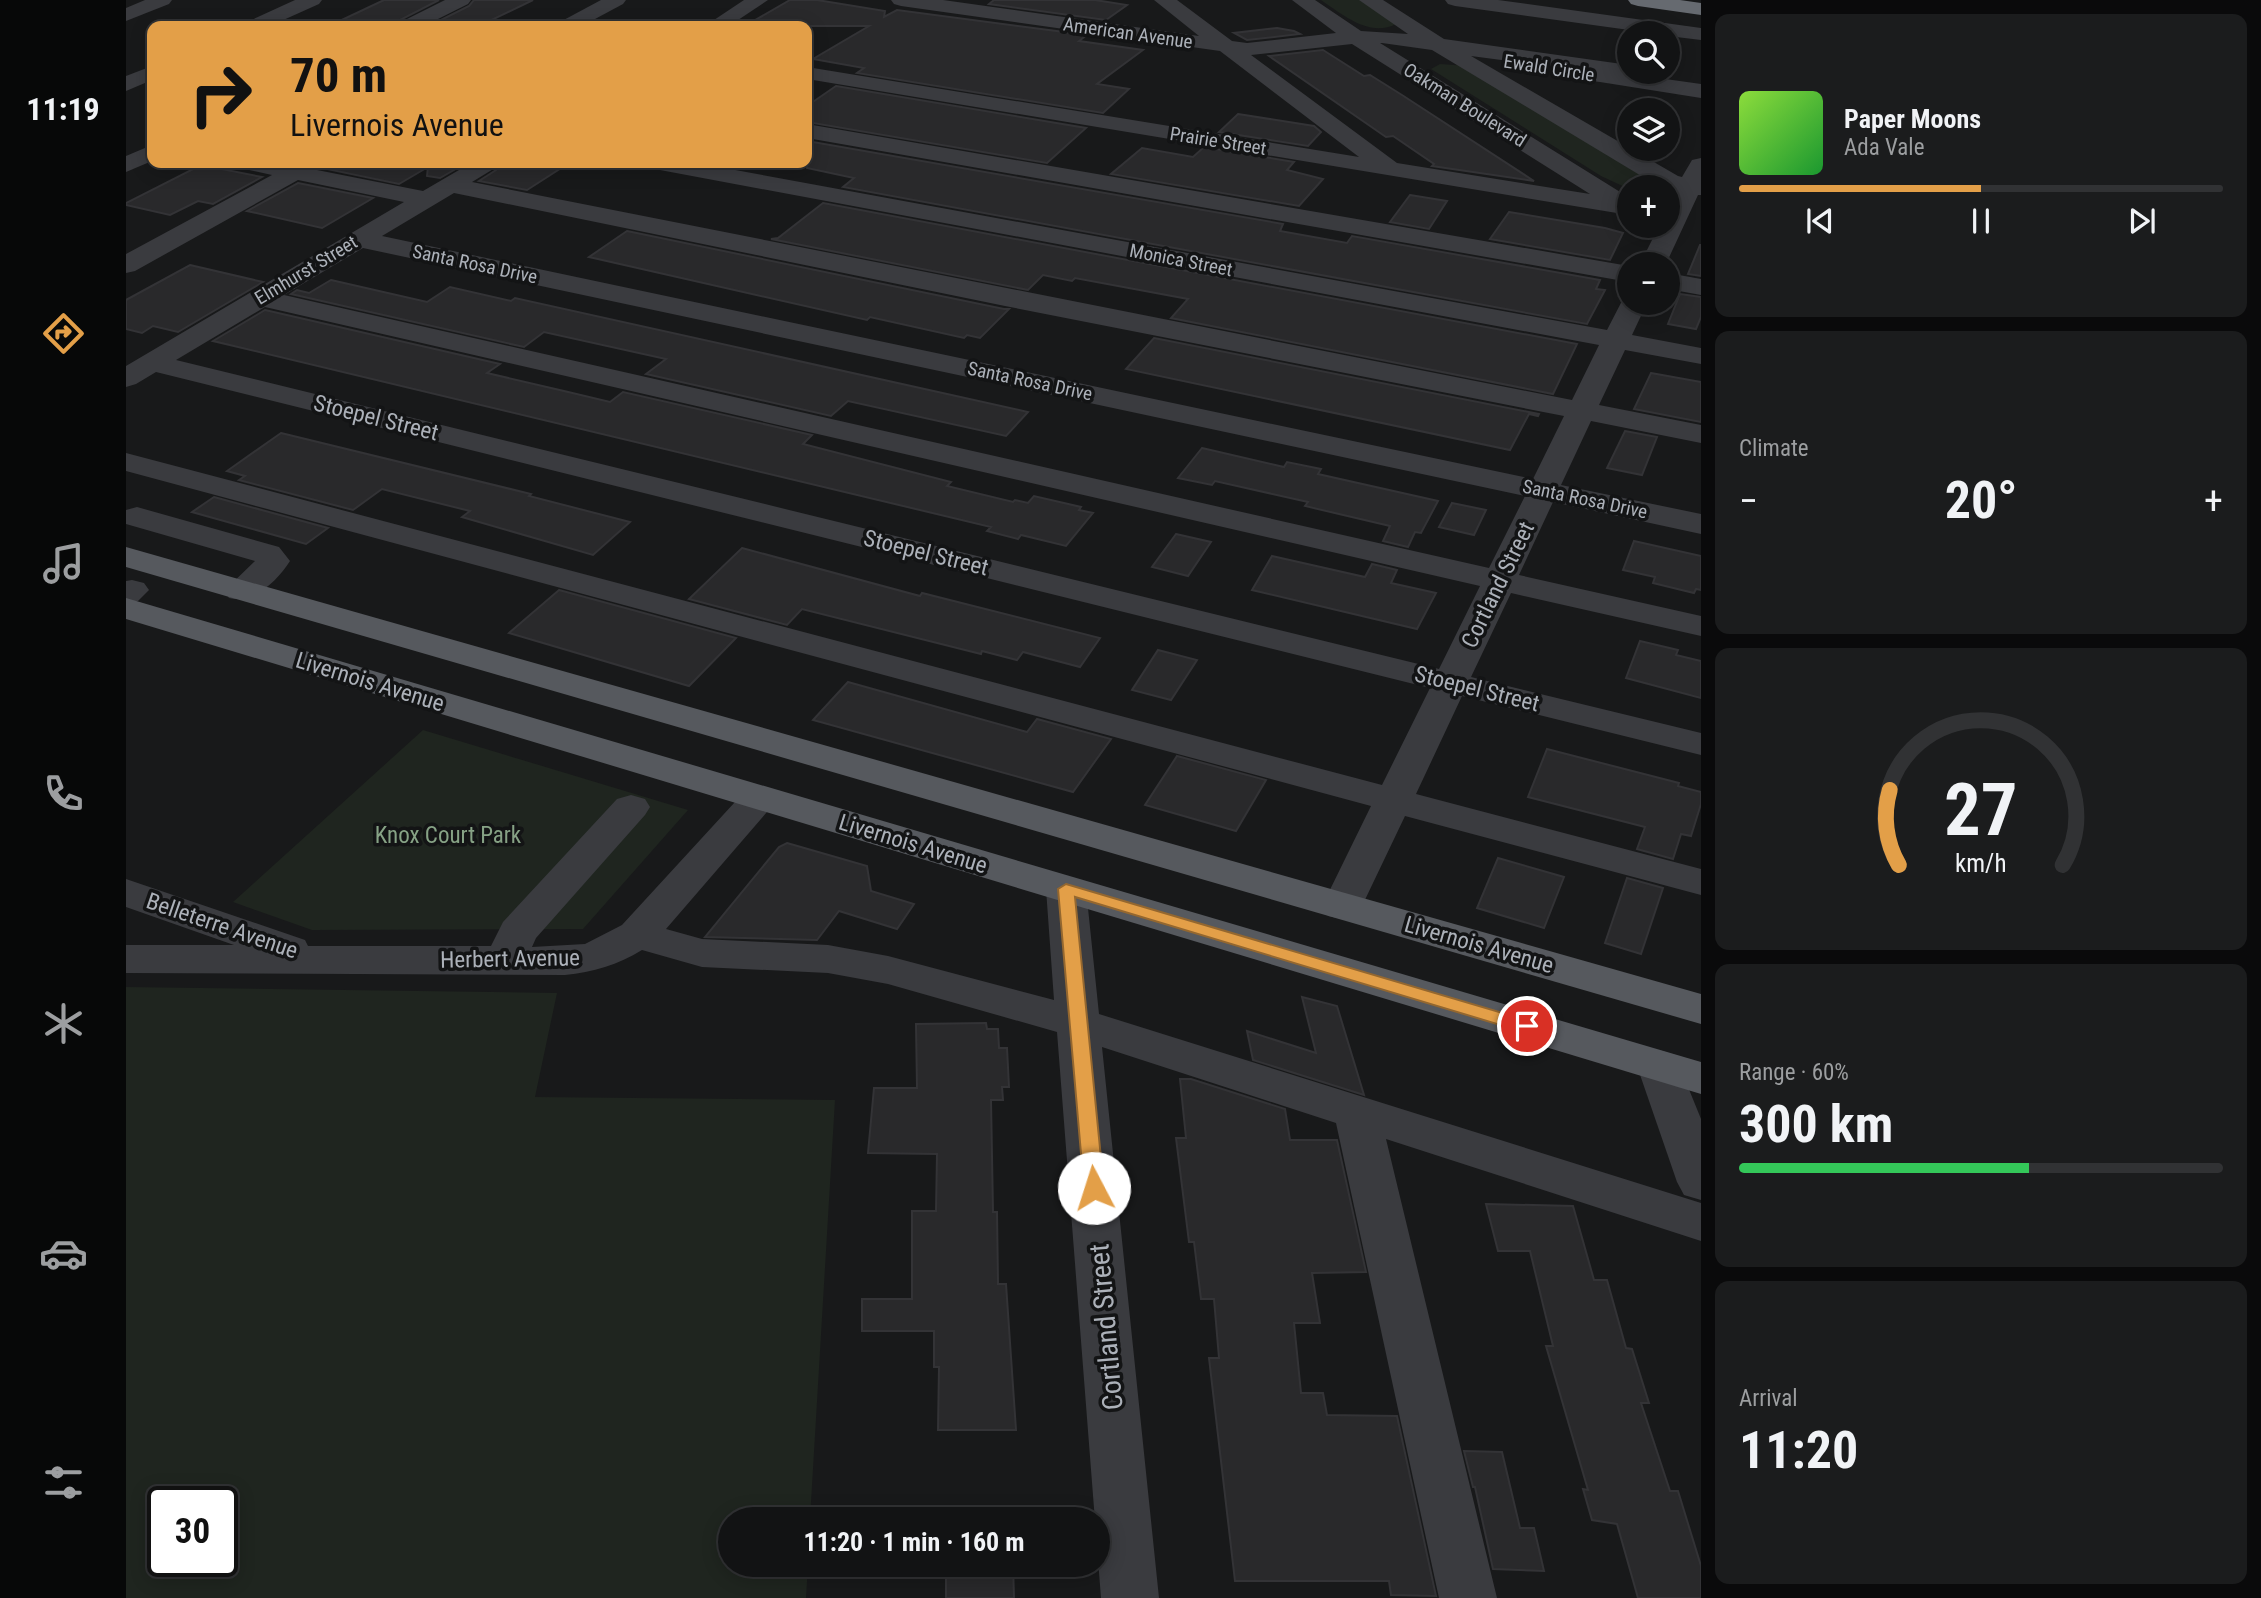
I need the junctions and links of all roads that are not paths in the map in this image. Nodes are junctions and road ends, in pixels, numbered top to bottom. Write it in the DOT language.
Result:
graph roads {
  1 [pos="162,0"];
  2 [pos="312,0"];
  3 [pos="461,0"];
  4 [pos="616,0"];
  5 [pos="758,0"];
  6 [pos="901,0"];
  7 [pos="1164,0"];
  8 [pos="1302,0"];
  9 [pos="1369,0"];
  10 [pos="1455,0"];
  11 [pos="1638,0"];
  12 [pos="1067,7"];
  13 [pos="1701,9"];
  14 [pos="126,15"];
  15 [pos="1554,19"];
  16 [pos="265,21"];
  17 [pos="418,21"];
  18 [pos="576,21"];
  19 [pos="723,21"];
  20 [pos="1048,22"];
  21 [pos="1617,33"];
  22 [pos="1701,34"];
  23 [pos="1355,37"];
  24 [pos="1680,43"];
  25 [pos="1440,46"];
  26 [pos="1701,46"];
  27 [pos="1230,47"];
  28 [pos="1536,58"];
  29 [pos="1617,69"];
  30 [pos="147,74"];
  31 [pos="812,74"];
  32 [pos="1680,79"];
  33 [pos="1701,82"];
  34 [pos="126,84"];
  35 [pos="1701,91"];
  36 [pos="812,132"];
  37 [pos="126,138"];
  38 [pos="147,142"];
  39 [pos="147,154"];
  40 [pos="1701,164"];
  41 [pos="126,165"];
  42 [pos="301,168"];
  43 [pos="307,168"];
  44 [pos="478,168"];
  45 [pos="687,168"];
  46 [pos="1392,170"];
  47 [pos="449,185"];
  48 [pos="1696,188"];
  49 [pos="426,199"];
  50 [pos="1617,201"];
  51 [pos="1617,206"];
  52 [pos="1682,216"];
  53 [pos="359,239"];
  54 [pos="1660,252"];
  55 [pos="126,265"];
  56 [pos="1617,272"];
  57 [pos="1680,283"];
  58 [pos="1701,287"];
  59 [pos="261,298"];
  60 [pos="1628,315"];
  61 [pos="1616,341"];
  62 [pos="1701,356"];
  63 [pos="139,371"];
  64 [pos="1582,410"];
  65 [pos="1701,434"];
  66 [pos="126,462"];
  67 [pos="1544,491"];
  68 [pos="130,510"];
  69 [pos="1701,524"];
  70 [pos="1500,580"];
  71 [pos="127,588"];
  72 [pos="241,591"];
  73 [pos="1701,626"];
  74 [pos="388,633"];
  75 [pos="1451,682"];
  76 [pos="1701,744"];
  77 [pos="760,798"];
  78 [pos="1393,799"];
  79 [pos="631,807"];
  80 [pos="1171,857"];
  81 [pos="1701,882"];
  82 [pos="1066,889"];
  83 [pos="126,892"];
  84 [pos="1342,906"];
  85 [pos="638,936"];
  86 [pos="126,959"];
  87 [pos="318,960"];
  88 [pos="505,961"];
  89 [pos="1701,1009"];
  90 [pos="1079,1024"];
  91 [pos="1680,1072"];
  92 [pos="1357,1113"];
  93 [pos="1701,1182"];
  94 [pos="1701,1222"];
  95 [pos="1130,1598"];
  96 [pos="1468,1598"];
  1 -- 14 [label="street"];
  2 -- 16 [label="street"];
  3 -- 17 [label="street"];
  4 -- 18 [label="street"];
  5 -- 19 [label="street"];
  6 -- 20 [label="street, American Avenue"];
  7 -- 27 [label="street"];
  8 -- 23 [label="street, Oakman Boulevard"];
  9 -- 25 [label="street, Oakman Boulevard"];
  10 -- 15 [label="street"];
  11 -- 13 [label="highway"];
  12 -- 20 [label="street"];
  15 -- 21 [label="street"];
  15 -- 22 [label="street"];
  15 -- 28 [label="street"];
  20 -- 27 [label="street, American Avenue"];
  23 -- 25 [label="street, Ewald Circle"];
  23 -- 27 [label="street, American Avenue"];
  23 -- 50 [label="street, Oakman Boulevard"];
  24 -- 26 [label="street"];
  25 -- 28 [label="street, Ewald Circle"];
  25 -- 35 [label="street, Ewald Circle"];
  25 -- 48 [label="street, Oakman Boulevard"];
  27 -- 46 [label="street"];
  28 -- 29 [label="street, Ewald Circle"];
  30 -- 34 [label="street"];
  31 -- 46 [label="street, Prairie Street"];
  32 -- 33 [label="street, Ewald Circle"];
  36 -- 56 [label="street"];
  37 -- 38 [label="street"];
  39 -- 41 [label="street"];
  40 -- 48 [label="street"];
  42 -- 55 [label="street"];
  43 -- 49 [label="street"];
  44 -- 47 [label="street, Elmhurst Street"];
  45 -- 61 [label="street, Monica Street"];
  46 -- 51 [label="street, Prairie Street"];
  47 -- 49 [label="street, Elmhurst Street"];
  47 -- 64 [label="street"];
  48 -- 52 [label="street"];
  49 -- 53 [label="street, Elmhurst Street"];
  52 -- 54 [label="street"];
  53 -- 59 [label="street, Elmhurst Street"];
  53 -- 67 [label="street, Santa Rosa Drive"];
  57 -- 58 [label="street"];
  59 -- 63 [label="street, Elmhurst Street"];
  59 -- 70 [label="street"];
  60 -- 61 [label="street, Cortland Street"];
  61 -- 62 [label="street, Monica Street"];
  61 -- 64 [label="street, Cortland Street"];
  63 -- 75 [label="street, Stoepel Street"];
  64 -- 65 [label="street"];
  64 -- 67 [label="street, Cortland Street"];
  66 -- 78 [label="street"];
  67 -- 69 [label="street, Santa Rosa Drive"];
  67 -- 70 [label="street, Cortland Street"];
  68 -- 72 [label="street"];
  70 -- 73 [label="street"];
  70 -- 75 [label="street, Cortland Street"];
  71 -- 72 [label="main road, Livernois Avenue"];
  71 -- 74 [label="main road"];
  71 -- 77 [label="main road, Livernois Avenue"];
  72 -- 74 [label="main road, Livernois Avenue"];
  74 -- 80 [label="main road, Livernois Avenue"];
  75 -- 76 [label="street, Stoepel Street"];
  75 -- 78 [label="street, Cortland Street"];
  77 -- 80 [label="main road"];
  77 -- 82 [label="main road, Livernois Avenue"];
  77 -- 85 [label="street, Herbert Avenue"];
  78 -- 81 [label="street"];
  78 -- 84 [label="street, Cortland Street"];
  79 -- 88 [label="street"];
  80 -- 84 [label="main road, Livernois Avenue"];
  82 -- 90 [label="street, Cortland Street"];
  82 -- 91 [label="main road, Livernois Avenue"];
  83 -- 87 [label="street, Belleterre Avenue"];
  84 -- 89 [label="main road, Livernois Avenue"];
  85 -- 88 [label="street, Herbert Avenue"];
  85 -- 90 [label="street"];
  86 -- 87 [label="street, Herbert Avenue"];
  87 -- 88 [label="street, Herbert Avenue"];
  90 -- 92 [label="street"];
  90 -- 95 [label="street, Cortland Street"];
  91 -- 93 [label="street"];
  92 -- 94 [label="street"];
  92 -- 96 [label="street"];
}
